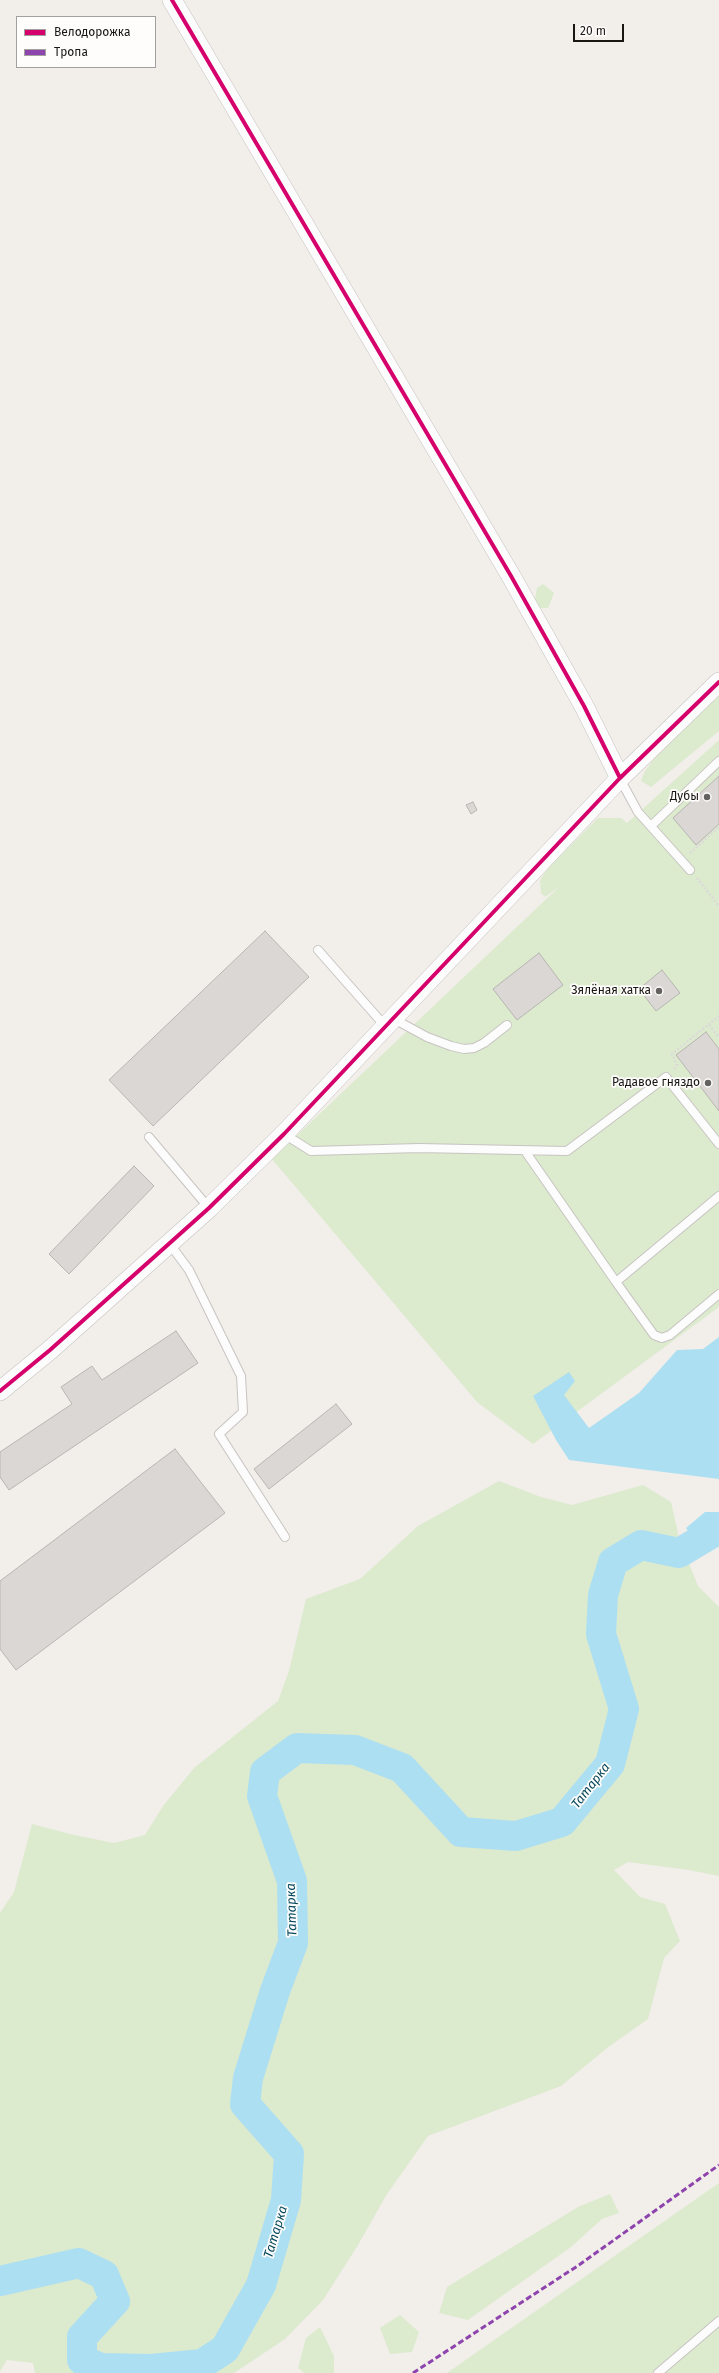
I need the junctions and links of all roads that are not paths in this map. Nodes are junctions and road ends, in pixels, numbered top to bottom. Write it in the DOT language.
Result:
graph roads {
  1 [pos="172,0"];
  2 [pos="719,682"];
  3 [pos="719,762"];
  4 [pos="620,778"];
  5 [pos="651,826"];
  6 [pos="690,870"];
  7 [pos="318,950"];
  8 [pos="389,1022"];
  9 [pos="507,1025"];
  10 [pos="284,1134"];
  11 [pos="149,1137"];
  12 [pos="719,1144"];
  13 [pos="525,1152"];
  14 [pos="719,1196"];
  15 [pos="209,1208"];
  16 [pos="169,1243"];
  17 [pos="616,1282"];
  18 [pos="719,1294"];
  19 [pos="0,1391"];
  20 [pos="285,1537"];
  21 [pos="719,2321"];
  22 [pos="658,2373"];
  1 -- 4 [label="street"];
  2 -- 4 [label="street"];
  3 -- 5 [label="lane"];
  4 -- 5 [label="lane"];
  4 -- 8 [label="street"];
  5 -- 6 [label="lane"];
  7 -- 8 [label="lane"];
  8 -- 9 [label="lane"];
  8 -- 10 [label="street"];
  10 -- 13 [label="lane"];
  10 -- 15 [label="street"];
  11 -- 15 [label="lane"];
  12 -- 13 [label="lane"];
  13 -- 17 [label="lane"];
  14 -- 17 [label="lane"];
  15 -- 16 [label="street"];
  16 -- 19 [label="street"];
  16 -- 20 [label="lane"];
  17 -- 18 [label="lane"];
  21 -- 22 [label="lane"];
}
